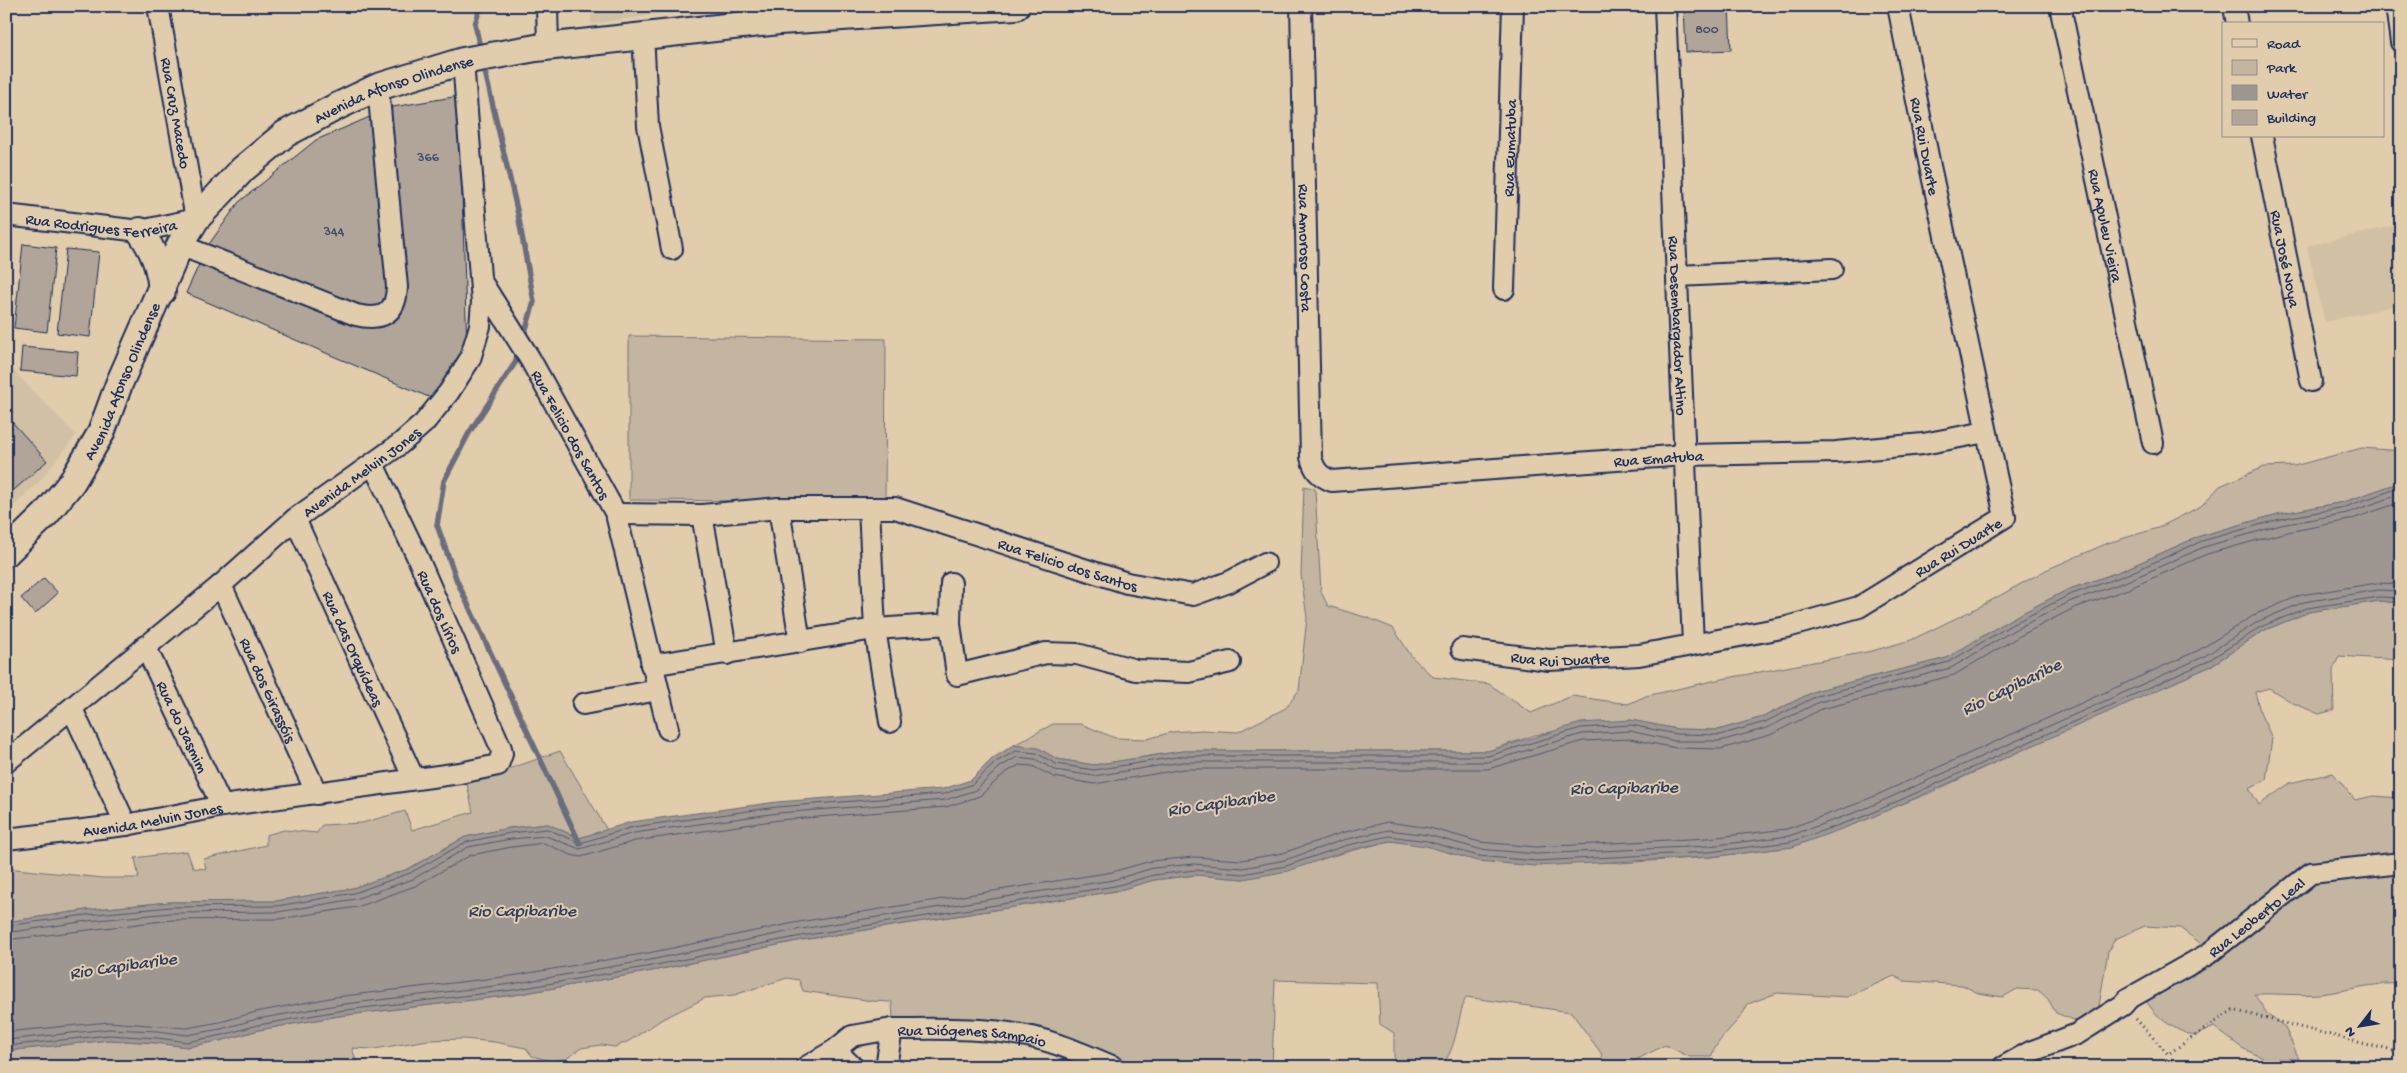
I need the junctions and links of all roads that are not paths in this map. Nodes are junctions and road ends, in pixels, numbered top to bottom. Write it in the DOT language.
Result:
graph roads {
  1 [pos="158,6"];
  2 [pos="547,6"];
  3 [pos="1016,6"];
  4 [pos="1302,6"];
  5 [pos="1513,6"];
  6 [pos="1665,6"];
  7 [pos="1898,6"];
  8 [pos="2060,6"];
  9 [pos="2234,6"];
  10 [pos="2396,6"];
  11 [pos="895,10"];
  12 [pos="2237,22"];
  13 [pos="643,34"];
  14 [pos="2401,42"];
  15 [pos="548,46"];
  16 [pos="476,59"];
  17 [pos="378,87"];
  18 [pos="2262,138"];
  19 [pos="6,215"];
  20 [pos="196,219"];
  21 [pos="140,231"];
  22 [pos="180,245"];
  23 [pos="672,249"];
  24 [pos="1832,269"];
  25 [pos="1677,276"];
  26 [pos="481,281"];
  27 [pos="1504,289"];
  28 [pos="162,291"];
  29 [pos="2311,382"];
  30 [pos="1986,432"];
  31 [pos="2153,443"];
  32 [pos="1684,455"];
  33 [pos="373,464"];
  34 [pos="1332,481"];
  35 [pos="779,508"];
  36 [pos="869,508"];
  37 [pos="616,514"];
  38 [pos="702,515"];
  39 [pos="295,519"];
  40 [pos="6,553"];
  41 [pos="1265,563"];
  42 [pos="950,583"];
  43 [pos="221,585"];
  44 [pos="950,624"];
  45 [pos="875,629"];
  46 [pos="800,642"];
  47 [pos="1693,644"];
  48 [pos="145,646"];
  49 [pos="1462,649"];
  50 [pos="727,654"];
  51 [pos="1230,662"];
  52 [pos="651,665"];
  53 [pos="658,690"];
  54 [pos="583,704"];
  55 [pos="72,709"];
  56 [pos="890,722"];
  57 [pos="668,729"];
  58 [pos="501,760"];
  59 [pos="6,762"];
  60 [pos="414,779"];
  61 [pos="317,794"];
  62 [pos="222,806"];
  63 [pos="126,825"];
  64 [pos="6,839"];
  65 [pos="2401,863"];
  66 [pos="892,1029"];
  67 [pos="835,1050"];
  68 [pos="2034,1059"];
  69 [pos="806,1067"];
  70 [pos="853,1067"];
  71 [pos="886,1067"];
  72 [pos="1114,1067"];
  73 [pos="2003,1067"];
  1 -- 20 [label="street, Rua Cruz Macedo"];
  2 -- 15 [label="street"];
  3 -- 11 [label="main road, Avenida Afonso Olindense"];
  4 -- 34 [label="street, Rua Amoroso Costa"];
  5 -- 27 [label="street, Rua Eumatuba"];
  6 -- 25 [label="street, Rua Desembargador Altino"];
  7 -- 30 [label="street, Rua Rui Duarte"];
  8 -- 31 [label="street, Rua Apuleu Vieira"];
  9 -- 12 [label="street"];
  10 -- 14 [label="street"];
  11 -- 13 [label="main road, Avenida Afonso Olindense"];
  13 -- 15 [label="main road, Avenida Afonso Olindense"];
  13 -- 23 [label="street"];
  15 -- 16 [label="main road, Avenida Afonso Olindense"];
  16 -- 17 [label="main road, Avenida Afonso Olindense"];
  16 -- 26 [label="street, Avenida Melvin Jones"];
  17 -- 20 [label="main road, Avenida Afonso Olindense"];
  17 -- 22 [label="street"];
  18 -- 29 [label="street, Rua José Noya"];
  19 -- 21 [label="street, Rua Rodrigues Ferreira"];
  20 -- 21 [label="street, Rua Rodrigues Ferreira"];
  20 -- 22 [label="main road, Avenida Afonso Olindense"];
  21 -- 28 [label="main road"];
  22 -- 28 [label="main road, Avenida Afonso Olindense"];
  24 -- 25 [label="street"];
  25 -- 32 [label="street, Rua Desembargador Altino"];
  26 -- 33 [label="street, Avenida Melvin Jones"];
  26 -- 37 [label="street, Rua Felicio dos Santos"];
  28 -- 40 [label="main road, Avenida Afonso Olindense"];
  30 -- 32 [label="street, Rua Ematuba"];
  30 -- 47 [label="street, Rua Rui Duarte"];
  32 -- 34 [label="street, Rua Ematuba"];
  32 -- 47 [label="street, Rua Desembargador Altino"];
  33 -- 39 [label="street, Avenida Melvin Jones"];
  33 -- 58 [label="street, Rua dos Lírios"];
  35 -- 36 [label="street, Rua Felicio dos Santos"];
  35 -- 38 [label="street, Rua Felicio dos Santos"];
  35 -- 46 [label="street"];
  36 -- 41 [label="street, Rua Felicio dos Santos"];
  36 -- 45 [label="street"];
  37 -- 38 [label="street, Rua Felicio dos Santos"];
  37 -- 52 [label="street"];
  38 -- 50 [label="street"];
  39 -- 43 [label="street, Avenida Melvin Jones"];
  39 -- 60 [label="street, Rua das Orquídeas"];
  42 -- 44 [label="street"];
  43 -- 48 [label="street, Avenida Melvin Jones"];
  43 -- 61 [label="street, Rua dos Girassóis"];
  44 -- 45 [label="street"];
  44 -- 51 [label="street"];
  45 -- 46 [label="street"];
  45 -- 56 [label="street"];
  46 -- 50 [label="street"];
  47 -- 49 [label="street, Rua Rui Duarte"];
  48 -- 55 [label="street, Avenida Melvin Jones"];
  48 -- 62 [label="street, Rua do Jasmim"];
  50 -- 52 [label="street"];
  52 -- 53 [label="street"];
  53 -- 54 [label="street"];
  53 -- 57 [label="street"];
  55 -- 59 [label="street, Avenida Melvin Jones"];
  55 -- 63 [label="street"];
  58 -- 60 [label="street, Avenida Melvin Jones"];
  60 -- 61 [label="street, Avenida Melvin Jones"];
  61 -- 62 [label="street, Avenida Melvin Jones"];
  62 -- 63 [label="street, Avenida Melvin Jones"];
  63 -- 64 [label="street, Avenida Melvin Jones"];
  65 -- 68 [label="street, Rua Leoberto Leal"];
  66 -- 67 [label="street"];
  66 -- 71 [label="street, Rua Diógenes Sampaio"];
  66 -- 72 [label="street, Rua Diógenes Sampaio"];
  67 -- 69 [label="street"];
  67 -- 70 [label="street"];
  68 -- 73 [label="street"];
}
